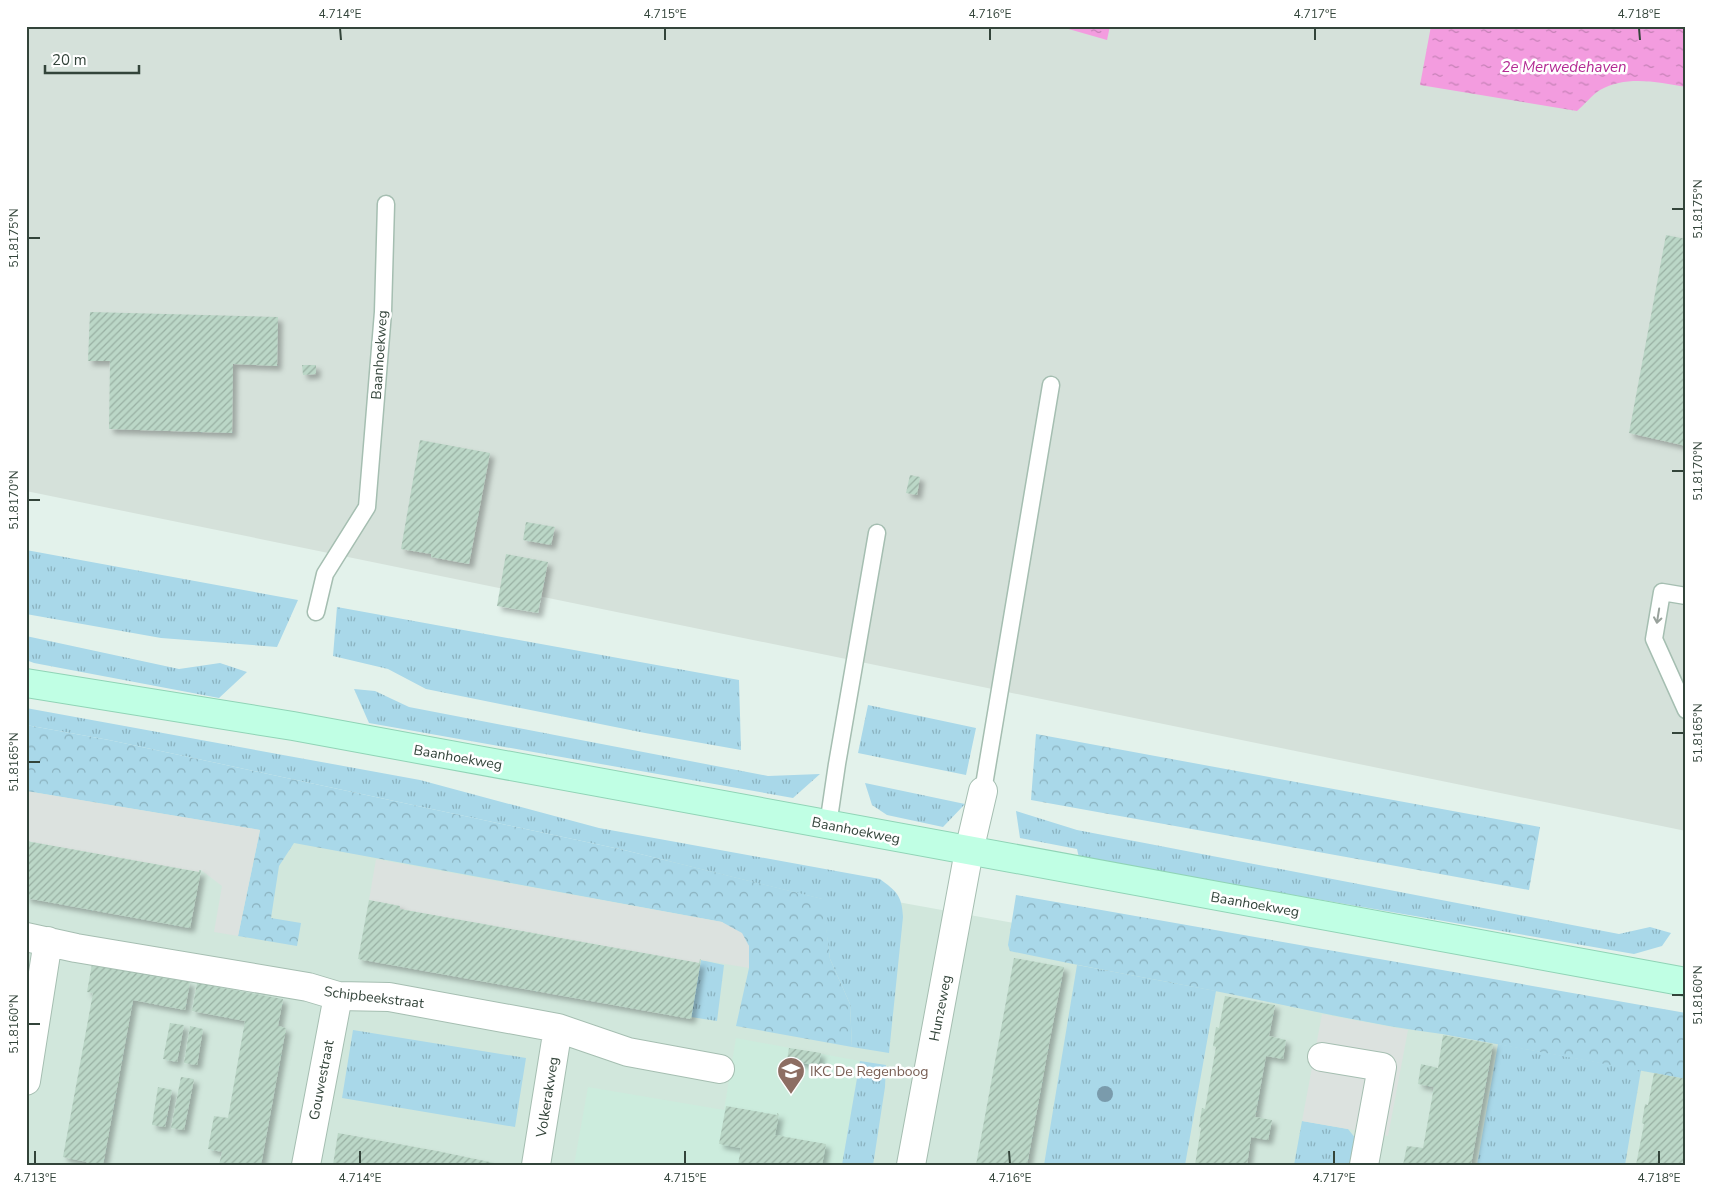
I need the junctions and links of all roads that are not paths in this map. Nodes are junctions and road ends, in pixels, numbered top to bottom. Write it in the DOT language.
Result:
graph roads {
  1 [pos="386,204"];
  2 [pos="1051,385"];
  3 [pos="878,533"];
  4 [pos="1686,596"];
  5 [pos="316,612"];
  6 [pos="26,682"];
  7 [pos="1685,708"];
  8 [pos="983,791"];
  9 [pos="828,824"];
  10 [pos="969,851"];
  11 [pos="37,939"];
  12 [pos="1686,981"];
  13 [pos="338,996"];
  14 [pos="558,1028"];
  15 [pos="1322,1057"];
  16 [pos="720,1069"];
  17 [pos="26,1081"];
  18 [pos="306,1165"];
  19 [pos="536,1165"];
  20 [pos="911,1165"];
  21 [pos="1364,1165"];
  1 -- 5 [label="lane, Baanhoekweg"];
  2 -- 8 [label="lane"];
  3 -- 9 [label="lane"];
  4 -- 7 [label="lane, one-way"];
  6 -- 9 [label="street, Baanhoekweg"];
  8 -- 10 [label="street, Hunzeweg"];
  9 -- 10 [label="street, Baanhoekweg"];
  10 -- 12 [label="street, Baanhoekweg"];
  10 -- 20 [label="street, Hunzeweg"];
  11 -- 13 [label="street, Schipbeekstraat"];
  11 -- 17 [label="street"];
  13 -- 14 [label="street, Schipbeekstraat"];
  13 -- 18 [label="street, Gouwestraat"];
  14 -- 16 [label="street, Schipbeekstraat"];
  14 -- 19 [label="street, Volkerakweg"];
  15 -- 21 [label="street"];
}
